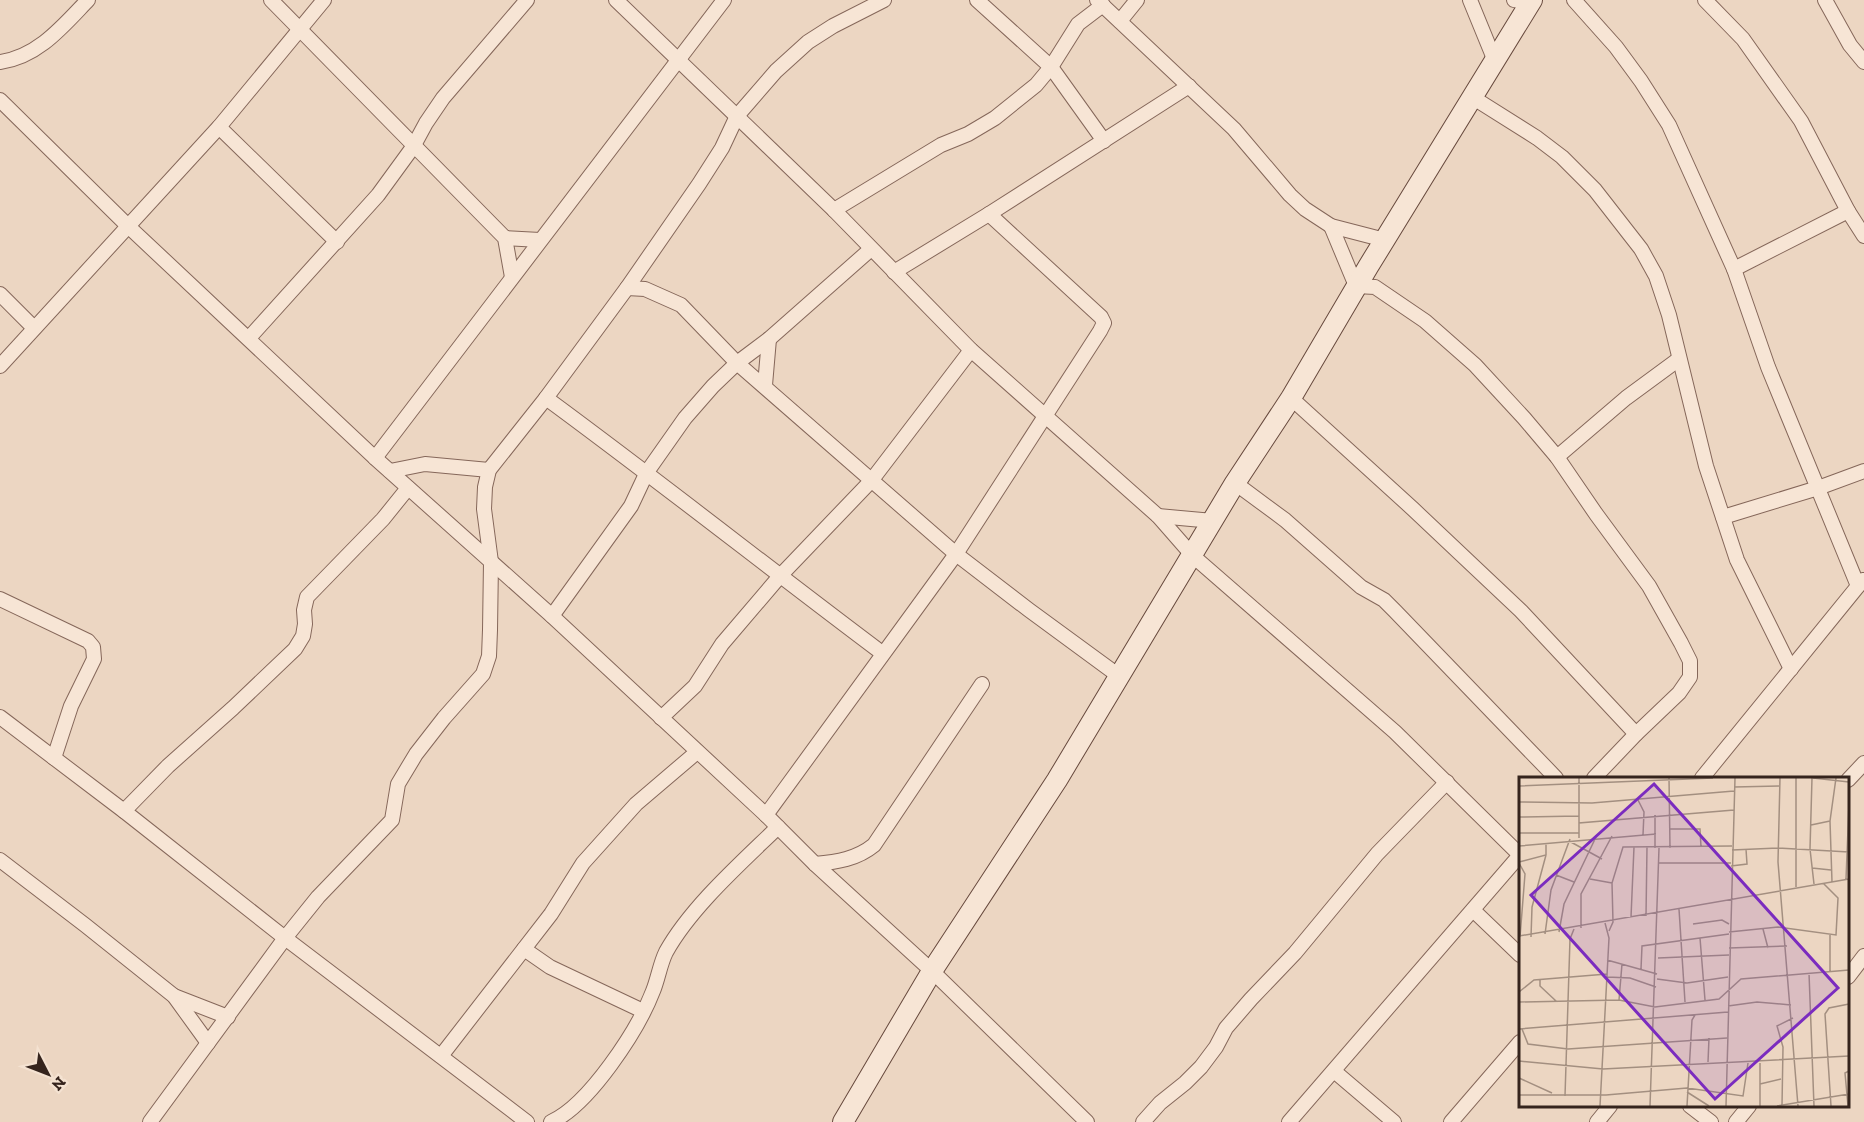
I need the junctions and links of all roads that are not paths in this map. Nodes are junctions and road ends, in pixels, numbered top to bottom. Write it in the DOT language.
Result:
graph roads {
  1 [pos="88,0"];
  2 [pos="271,0"];
  3 [pos="324,0"];
  4 [pos="530,0"];
  5 [pos="616,0"];
  6 [pos="724,0"];
  7 [pos="884,0"];
  8 [pos="977,0"];
  9 [pos="1137,0"];
  10 [pos="1470,0"];
  11 [pos="1574,0"];
  12 [pos="1705,0"];
  13 [pos="1825,0"];
  14 [pos="1525,1"];
  15 [pos="1100,3"];
  16 [pos="1120,21"];
  17 [pos="299,29"];
  18 [pos="679,59"];
  19 [pos="1495,61"];
  20 [pos="0,62"];
  21 [pos="1864,62"];
  22 [pos="1051,67"];
  23 [pos="1189,87"];
  24 [pos="1472,97"];
  25 [pos="0,100"];
  26 [pos="737,116"];
  27 [pos="219,127"];
  28 [pos="1104,141"];
  29 [pos="413,147"];
  30 [pos="834,210"];
  31 [pos="1848,211"];
  32 [pos="989,214"];
  33 [pos="1331,226"];
  34 [pos="129,227"];
  35 [pos="1864,236"];
  36 [pos="505,238"];
  37 [pos="540,240"];
  38 [pos="1385,240"];
  39 [pos="337,242"];
  40 [pos="871,249"];
  41 [pos="1734,269"];
  42 [pos="894,272"];
  43 [pos="512,277"];
  44 [pos="1356,286"];
  45 [pos="627,288"];
  46 [pos="0,294"];
  47 [pos="34,328"];
  48 [pos="249,338"];
  49 [pos="769,339"];
  50 [pos="972,350"];
  51 [pos="1679,359"];
  52 [pos="737,363"];
  53 [pos="0,366"];
  54 [pos="765,385"];
  55 [pos="546,398"];
  56 [pos="1291,398"];
  57 [pos="1045,417"];
  58 [pos="1557,457"];
  59 [pos="375,458"];
  60 [pos="489,470"];
  61 [pos="390,471"];
  62 [pos="1864,471"];
  63 [pos="647,472"];
  64 [pos="870,481"];
  65 [pos="1235,483"];
  66 [pos="408,488"];
  67 [pos="1818,488"];
  68 [pos="1158,516"];
  69 [pos="1723,517"];
  70 [pos="1213,521"];
  71 [pos="956,554"];
  72 [pos="1193,556"];
  73 [pos="491,562"];
  74 [pos="780,576"];
  75 [pos="1861,582"];
  76 [pos="0,598"];
  77 [pos="552,616"];
  78 [pos="882,653"];
  79 [pos="1791,669"];
  80 [pos="1119,676"];
  81 [pos="982,684"];
  82 [pos="0,717"];
  83 [pos="661,718"];
  84 [pos="1636,734"];
  85 [pos="697,752"];
  86 [pos="54,758"];
  87 [pos="1862,768"];
  88 [pos="1555,777"];
  89 [pos="1595,777"];
  90 [pos="1703,777"];
  91 [pos="1849,779"];
  92 [pos="1447,782"];
  93 [pos="124,811"];
  94 [pos="766,815"];
  95 [pos="778,827"];
  96 [pos="1519,853"];
  97 [pos="1519,857"];
  98 [pos="0,860"];
  99 [pos="815,864"];
  100 [pos="1473,910"];
  101 [pos="285,938"];
  102 [pos="524,949"];
  103 [pos="1519,954"];
  104 [pos="932,971"];
  105 [pos="174,996"];
  106 [pos="643,1011"];
  107 [pos="228,1017"];
  108 [pos="208,1043"];
  109 [pos="1519,1044"];
  110 [pos="441,1056"];
  111 [pos="1334,1071"];
  112 [pos="1609,1107"];
  113 [pos="1691,1107"];
  114 [pos="1748,1107"];
  115 [pos="150,1122"];
  116 [pos="527,1122"];
  117 [pos="551,1122"];
  118 [pos="843,1122"];
  119 [pos="1087,1122"];
  120 [pos="1143,1122"];
  121 [pos="1289,1122"];
  122 [pos="1394,1122"];
  123 [pos="1451,1122"];
  124 [pos="1597,1122"];
  125 [pos="1711,1122"];
  126 [pos="1736,1122"];
  1 -- 20 [label="street"];
  2 -- 17 [label="street"];
  3 -- 17 [label="street"];
  4 -- 29 [label="street"];
  5 -- 18 [label="street"];
  6 -- 18 [label="street"];
  7 -- 26 [label="street"];
  8 -- 22 [label="street"];
  9 -- 16 [label="street"];
  10 -- 19 [label="street"];
  11 -- 41 [label="street"];
  12 -- 31 [label="street"];
  13 -- 21 [label="street"];
  14 -- 19 [label="street"];
  15 -- 16 [label="street"];
  15 -- 22 [label="street"];
  16 -- 23 [label="street"];
  17 -- 27 [label="street"];
  17 -- 29 [label="street"];
  18 -- 26 [label="street"];
  18 -- 37 [label="street"];
  19 -- 24 [label="street"];
  22 -- 28 [label="street"];
  22 -- 30 [label="street"];
  23 -- 28 [label="street"];
  23 -- 33 [label="street"];
  24 -- 38 [label="street"];
  24 -- 51 [label="street"];
  25 -- 34 [label="street"];
  26 -- 30 [label="street"];
  26 -- 45 [label="street"];
  27 -- 34 [label="street"];
  27 -- 39 [label="street"];
  28 -- 32 [label="street"];
  29 -- 36 [label="street"];
  29 -- 39 [label="street"];
  30 -- 40 [label="street"];
  31 -- 35 [label="street"];
  31 -- 41 [label="street"];
  32 -- 42 [label="street"];
  32 -- 57 [label="street"];
  33 -- 38 [label="street"];
  33 -- 44 [label="street"];
  34 -- 47 [label="street"];
  34 -- 48 [label="street"];
  36 -- 37 [label="street"];
  36 -- 43 [label="street"];
  37 -- 43 [label="street"];
  38 -- 44 [label="street"];
  39 -- 48 [label="street"];
  40 -- 42 [label="street"];
  40 -- 49 [label="street"];
  41 -- 67 [label="street"];
  42 -- 50 [label="street"];
  43 -- 59 [label="street"];
  44 -- 56 [label="street"];
  44 -- 58 [label="street"];
  45 -- 52 [label="street"];
  45 -- 55 [label="street"];
  46 -- 47 [label="street"];
  47 -- 53 [label="street"];
  48 -- 59 [label="street"];
  49 -- 52 [label="street"];
  49 -- 54 [label="street"];
  50 -- 57 [label="street"];
  50 -- 64 [label="street"];
  51 -- 58 [label="street"];
  51 -- 69 [label="street"];
  52 -- 54 [label="street"];
  52 -- 63 [label="street"];
  54 -- 64 [label="street"];
  55 -- 60 [label="street"];
  55 -- 63 [label="street"];
  56 -- 65 [label="street"];
  56 -- 84 [label="street"];
  57 -- 68 [label="street"];
  57 -- 71 [label="street"];
  58 -- 84 [label="street"];
  59 -- 61 [label="street"];
  60 -- 61 [label="street"];
  60 -- 73 [label="street"];
  61 -- 66 [label="street"];
  62 -- 67 [label="street"];
  63 -- 74 [label="street"];
  63 -- 77 [label="street"];
  64 -- 71 [label="street"];
  64 -- 74 [label="street"];
  65 -- 70 [label="street"];
  65 -- 88 [label="street"];
  66 -- 73 [label="street"];
  66 -- 93 [label="street"];
  67 -- 69 [label="street"];
  67 -- 75 [label="street"];
  68 -- 70 [label="street"];
  68 -- 72 [label="street"];
  69 -- 79 [label="street"];
  70 -- 72 [label="street"];
  71 -- 78 [label="street"];
  71 -- 80 [label="street"];
  72 -- 80 [label="street"];
  72 -- 92 [label="street"];
  73 -- 77 [label="street"];
  73 -- 101 [label="street"];
  74 -- 78 [label="street"];
  74 -- 83 [label="street"];
  75 -- 79 [label="street"];
  76 -- 86 [label="street"];
  77 -- 83 [label="street"];
  78 -- 94 [label="street"];
  79 -- 90 [label="street"];
  80 -- 104 [label="street"];
  81 -- 99 [label="street"];
  82 -- 86 [label="street"];
  83 -- 85 [label="street"];
  84 -- 89 [label="street"];
  85 -- 94 [label="street"];
  85 -- 102 [label="street"];
  86 -- 93 [label="street"];
  87 -- 91 [label="street"];
  92 -- 96 [label="street"];
  92 -- 120 [label="street"];
  93 -- 101 [label="street"];
  94 -- 95 [label="street"];
  95 -- 99 [label="street"];
  95 -- 106 [label="street"];
  97 -- 100 [label="street"];
  98 -- 105 [label="street"];
  99 -- 104 [label="street"];
  100 -- 103 [label="street"];
  100 -- 111 [label="street"];
  101 -- 107 [label="street"];
  101 -- 110 [label="street"];
  102 -- 106 [label="street"];
  102 -- 110 [label="street"];
  104 -- 118 [label="street"];
  104 -- 119 [label="street"];
  105 -- 107 [label="street"];
  105 -- 108 [label="street"];
  106 -- 117 [label="street"];
  107 -- 108 [label="street"];
  108 -- 115 [label="street"];
  109 -- 123 [label="street"];
  110 -- 116 [label="street"];
  111 -- 121 [label="street"];
  111 -- 122 [label="street"];
  112 -- 124 [label="street"];
  113 -- 125 [label="street"];
  114 -- 126 [label="street"];
}
